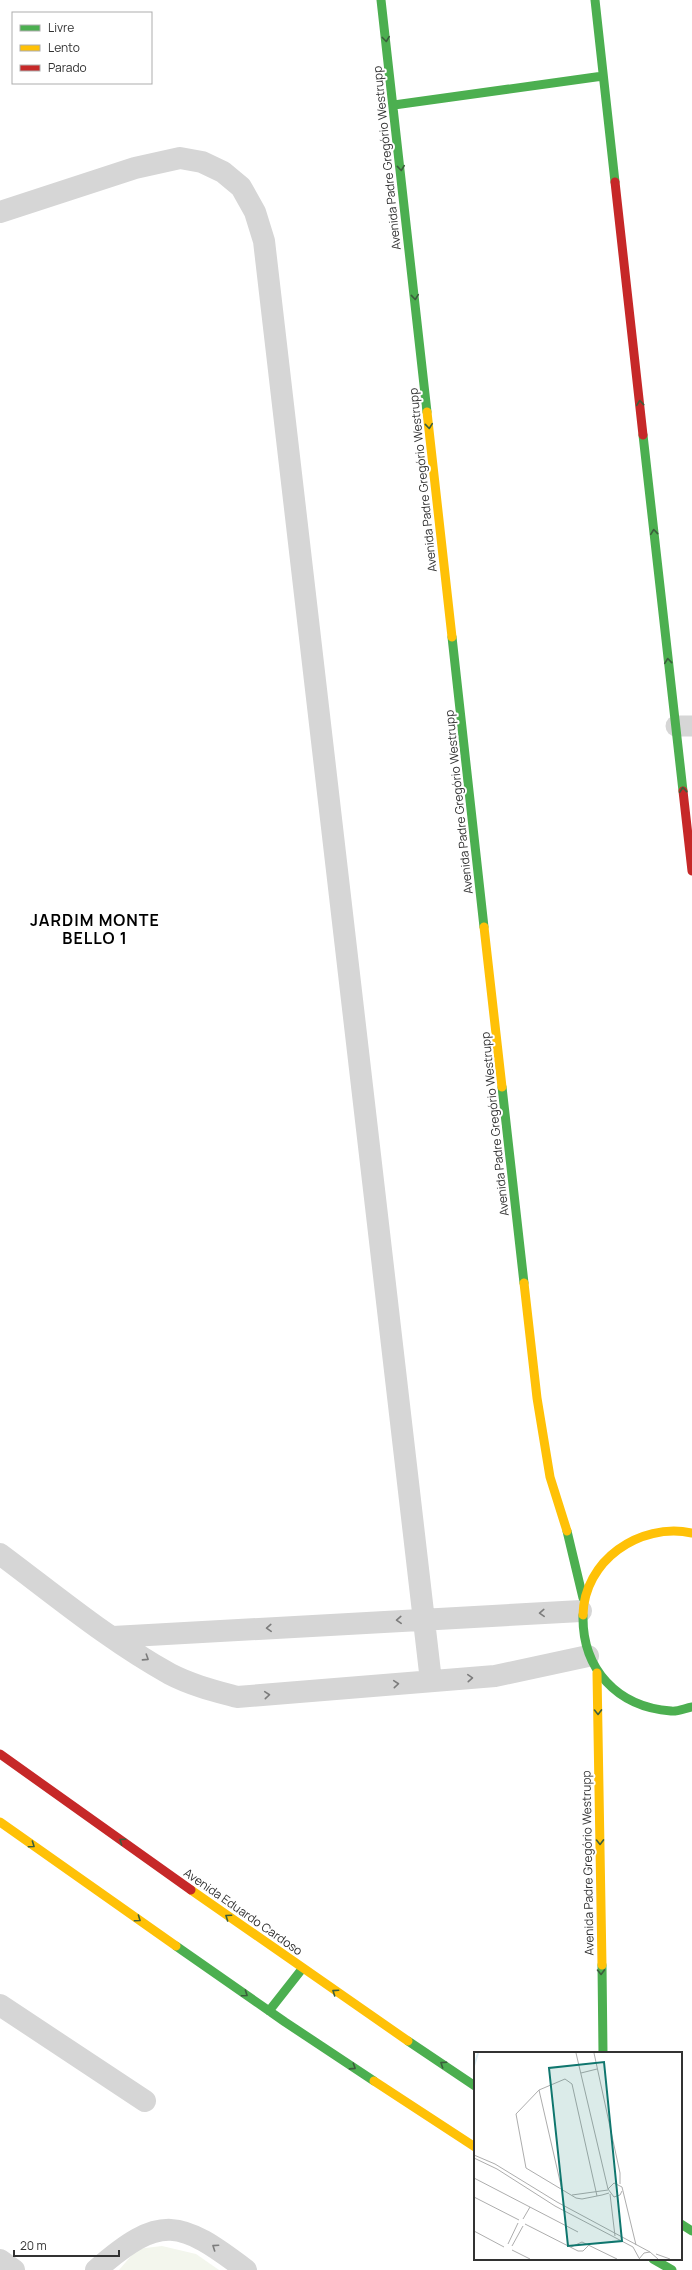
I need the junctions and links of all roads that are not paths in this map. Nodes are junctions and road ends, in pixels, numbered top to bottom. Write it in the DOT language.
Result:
graph roads {
  1 [pos="381,0"];
  2 [pos="595,0"];
  3 [pos="603,76"];
  4 [pos="394,105"];
  5 [pos="0,212"];
  6 [pos="684,726"];
  7 [pos="692,871"];
  8 [pos="692,1533"];
  9 [pos="0,1550"];
  10 [pos="582,1604"];
  11 [pos="425,1619"];
  12 [pos="113,1637"];
  13 [pos="593,1664"];
  14 [pos="431,1681"];
  15 [pos="692,1707"];
  16 [pos="0,1754"];
  17 [pos="0,1822"];
  18 [pos="302,1969"];
  19 [pos="0,2005"];
  20 [pos="269,2011"];
  21 [pos="602,2052"];
  22 [pos="474,2085"];
  23 [pos="145,2101"];
  24 [pos="474,2146"];
  25 [pos="682,2225"];
  26 [pos="692,2231"];
  27 [pos="0,2260"];
  28 [pos="655,2260"];
  29 [pos="14,2270"];
  30 [pos="96,2270"];
  31 [pos="246,2270"];
  32 [pos="672,2270"];
  1 -- 4 [label="street, Avenida Padre Gregório Westrupp, one-way"];
  2 -- 3 [label="street"];
  3 -- 4 [label="street"];
  6 -- 3 [label="street, one-way"];
  4 -- 10 [label="street, Avenida Padre Gregório Westrupp, one-way"];
  5 -- 11 [label="street"];
  7 -- 6 [label="street, one-way"];
  8 -- 10 [label="street"];
  9 -- 12 [label="street"];
  10 -- 11 [label="street, one-way"];
  10 -- 13 [label="street, Avenida Padre Gregório Westrupp"];
  11 -- 12 [label="street, one-way"];
  11 -- 14 [label="street"];
  12 -- 14 [label="street, one-way"];
  14 -- 13 [label="street, one-way"];
  13 -- 15 [label="street"];
  13 -- 21 [label="street, Avenida Padre Gregório Westrupp, one-way"];
  18 -- 16 [label="street, Avenida Eduardo Cardoso, one-way"];
  17 -- 20 [label="street, one-way"];
  18 -- 20 [label="street"];
  22 -- 18 [label="street, Avenida Eduardo Cardoso, one-way"];
  19 -- 23 [label="street"];
  20 -- 24 [label="street, one-way"];
  25 -- 26 [label="street"];
  27 -- 29 [label="street"];
  28 -- 32 [label="street"];
  31 -- 30 [label="street, one-way"];
}
